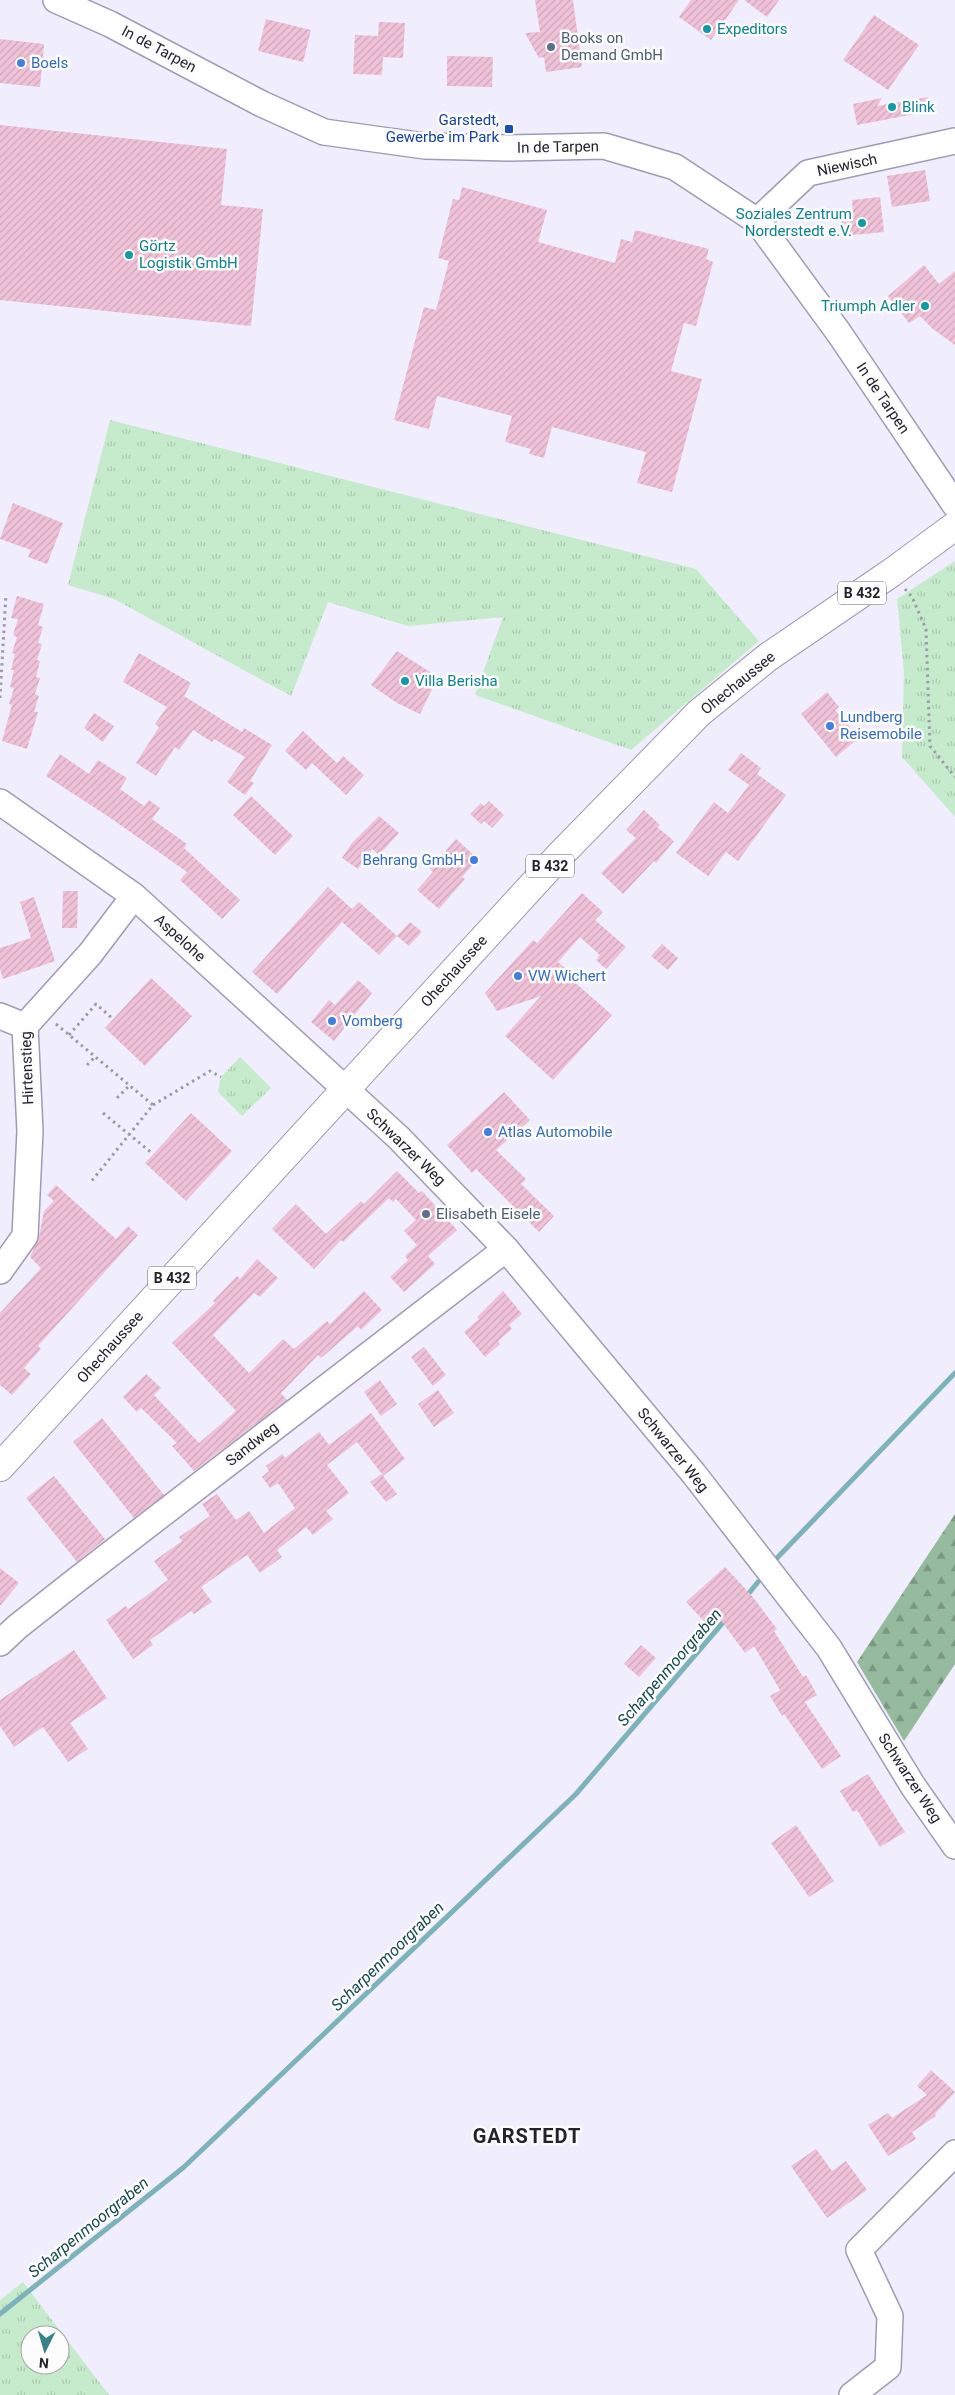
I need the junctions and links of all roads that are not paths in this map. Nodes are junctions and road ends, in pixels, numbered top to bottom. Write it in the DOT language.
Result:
graph roads {
  1 [pos="56,0"];
  2 [pos="955,141"];
  3 [pos="757,221"];
  4 [pos="955,505"];
  5 [pos="955,526"];
  6 [pos="0,802"];
  7 [pos="134,896"];
  8 [pos="0,1016"];
  9 [pos="32,1018"];
  10 [pos="346,1090"];
  11 [pos="506,1249"];
  12 [pos="0,1271"];
  13 [pos="0,1467"];
  14 [pos="0,1643"];
  15 [pos="955,1846"];
  16 [pos="955,2153"];
  17 [pos="852,2395"];
  1 -- 3 [label="street, In de Tarpen"];
  2 -- 3 [label="street, Niewisch"];
  3 -- 4 [label="street, In de Tarpen"];
  5 -- 10 [label="main road, Ohechaussee / B 432"];
  6 -- 7 [label="street, Aspelohe"];
  7 -- 9 [label="street, Hirtenstieg"];
  7 -- 10 [label="street, Aspelohe"];
  8 -- 9 [label="street"];
  9 -- 12 [label="street, Hirtenstieg"];
  10 -- 11 [label="street, Schwarzer Weg"];
  10 -- 13 [label="main road, Ohechaussee / B 432"];
  11 -- 14 [label="street, Sandweg"];
  11 -- 15 [label="street, Schwarzer Weg"];
  16 -- 17 [label="street"];
}
